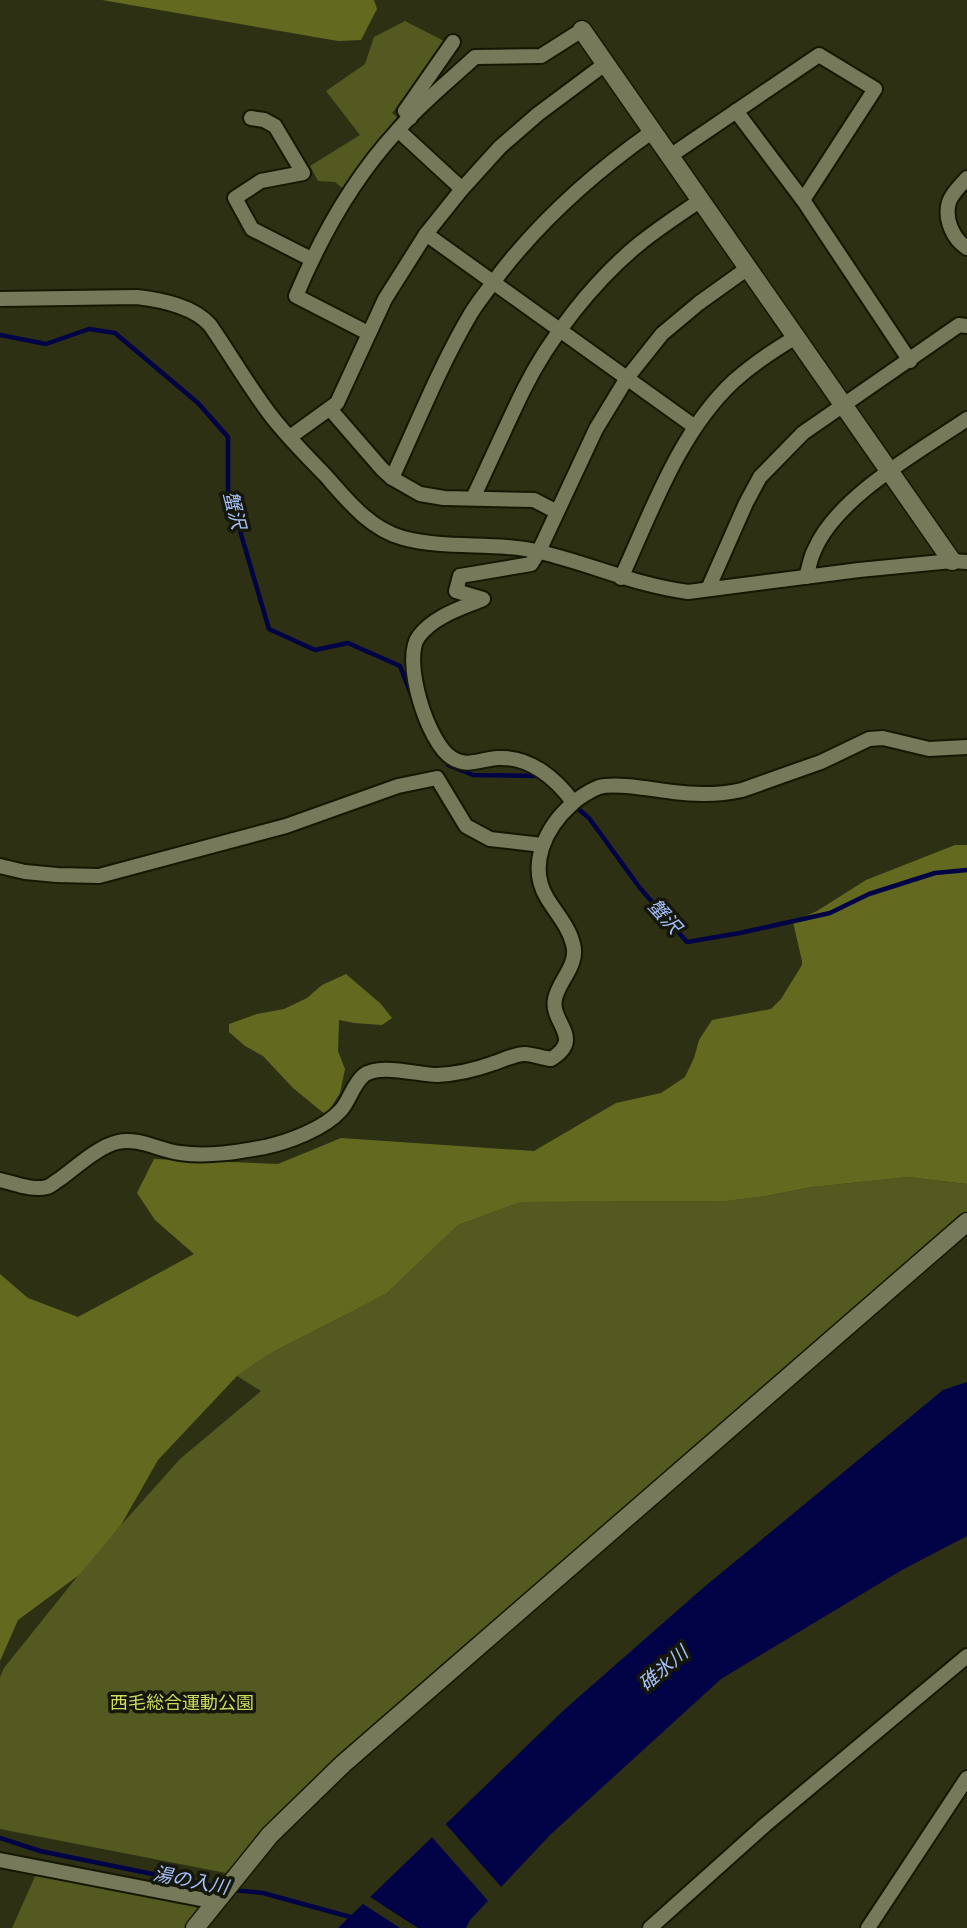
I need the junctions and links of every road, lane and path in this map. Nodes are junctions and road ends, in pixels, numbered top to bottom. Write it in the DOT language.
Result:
graph roads {
  1 [pos="582,30"];
  2 [pos="453,42"];
  3 [pos="606,64"];
  4 [pos="736,111"];
  5 [pos="251,118"];
  6 [pos="410,118"];
  7 [pos="398,130"];
  8 [pos="653,131"];
  9 [pos="670,156"];
  10 [pos="967,178"];
  11 [pos="462,189"];
  12 [pos="803,200"];
  13 [pos="701,201"];
  14 [pos="426,234"];
  15 [pos="967,248"];
  16 [pos="311,259"];
  17 [pos="748,268"];
  18 [pos="493,282"];
  19 [pos="0,299"];
  20 [pos="967,326"];
  21 [pos="561,331"];
  22 [pos="368,334"];
  23 [pos="796,337"];
  24 [pos="910,361"];
  25 [pos="627,378"];
  26 [pos="844,405"];
  27 [pos="330,409"];
  28 [pos="967,419"];
  29 [pos="695,427"];
  30 [pos="290,437"];
  31 [pos="890,472"];
  32 [pos="392,478"];
  33 [pos="473,498"];
  34 [pos="557,512"];
  35 [pos="539,551"];
  36 [pos="960,561"];
  37 [pos="806,577"];
  38 [pos="621,578"];
  39 [pos="708,589"];
  40 [pos="967,747"];
  41 [pos="573,802"];
  42 [pos="542,845"];
  43 [pos="0,866"];
  44 [pos="0,1180"];
  45 [pos="967,1222"];
  46 [pos="967,1656"];
  47 [pos="967,1778"];
  48 [pos="0,1860"];
  49 [pos="218,1899"];
  50 [pos="195,1928"];
  51 [pos="650,1928"];
  52 [pos="868,1928"];
  1 -- 3 [label="street"];
  1 -- 6 [label="street"];
  2 -- 6 [label="street"];
  3 -- 8 [label="street"];
  3 -- 11 [label="street"];
  4 -- 9 [label="street"];
  4 -- 12 [label="street"];
  4 -- 12 [label="street"];
  5 -- 16 [label="street"];
  6 -- 7 [label="street"];
  7 -- 11 [label="street"];
  7 -- 16 [label="street"];
  8 -- 9 [label="street"];
  8 -- 18 [label="street"];
  9 -- 13 [label="street"];
  10 -- 15 [label="street"];
  11 -- 14 [label="street"];
  12 -- 24 [label="street"];
  13 -- 17 [label="street"];
  13 -- 21 [label="street"];
  14 -- 18 [label="street"];
  14 -- 22 [label="street"];
  16 -- 22 [label="street"];
  17 -- 23 [label="street"];
  17 -- 25 [label="street"];
  18 -- 21 [label="street"];
  18 -- 32 [label="street"];
  19 -- 30 [label="street"];
  20 -- 24 [label="street"];
  21 -- 25 [label="street"];
  21 -- 33 [label="street"];
  22 -- 27 [label="street"];
  23 -- 26 [label="street"];
  23 -- 29 [label="street"];
  24 -- 26 [label="street"];
  25 -- 29 [label="street"];
  25 -- 34 [label="street"];
  26 -- 31 [label="street"];
  26 -- 39 [label="street"];
  27 -- 30 [label="street"];
  27 -- 32 [label="street"];
  28 -- 31 [label="street"];
  29 -- 38 [label="street"];
  30 -- 35 [label="street"];
  31 -- 36 [label="street"];
  31 -- 37 [label="street"];
  32 -- 33 [label="street"];
  33 -- 34 [label="street"];
  34 -- 35 [label="street"];
  35 -- 38 [label="street"];
  35 -- 41 [label="street"];
  36 -- 37 [label="street"];
  37 -- 39 [label="street"];
  38 -- 39 [label="street"];
  40 -- 41 [label="street"];
  41 -- 42 [label="street"];
  42 -- 43 [label="street"];
  42 -- 44 [label="street"];
  45 -- 49 [label="street"];
  46 -- 51 [label="street"];
  47 -- 52 [label="street"];
  48 -- 49 [label="street"];
  49 -- 50 [label="street"];
}
